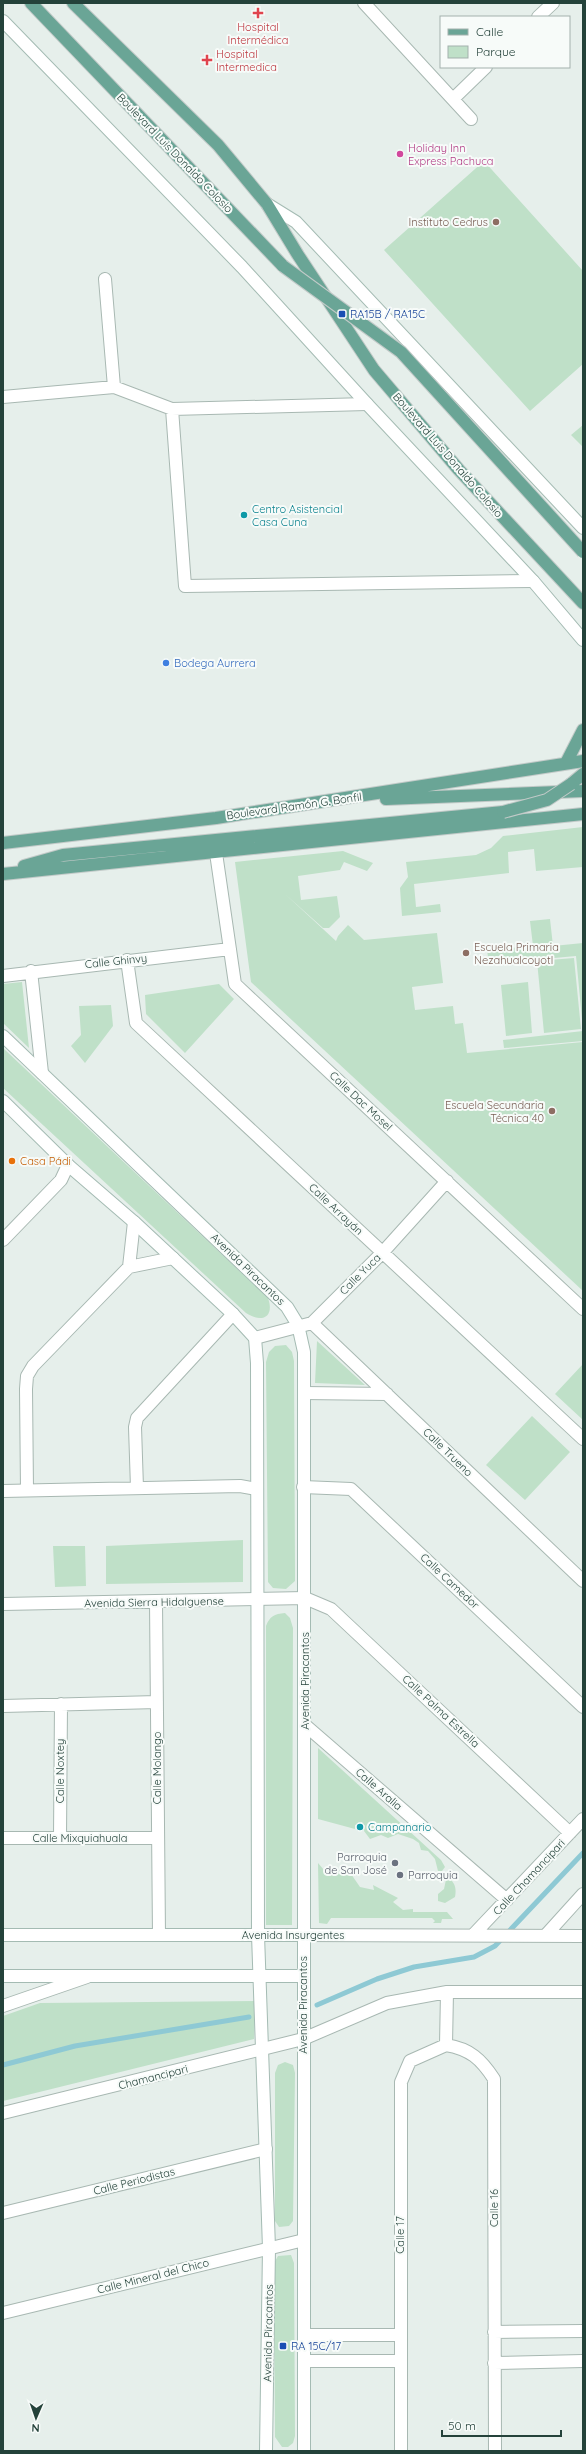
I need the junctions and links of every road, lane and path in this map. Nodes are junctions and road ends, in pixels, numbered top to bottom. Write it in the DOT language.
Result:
graph roads {
  1 [pos="31,3"];
  2 [pos="72,3"];
  3 [pos="364,3"];
  4 [pos="553,3"];
  5 [pos="80,8"];
  6 [pos="539,16"];
  7 [pos="3,21"];
  8 [pos="485,68"];
  9 [pos="453,99"];
  10 [pos="471,119"];
  11 [pos="267,204"];
  12 [pos="105,279"];
  13 [pos="114,387"];
  14 [pos="3,397"];
  15 [pos="367,404"];
  16 [pos="172,410"];
  17 [pos="583,528"];
  18 [pos="583,552"];
  19 [pos="533,580"];
  20 [pos="583,603"];
  21 [pos="583,640"];
  22 [pos="583,730"];
  23 [pos="583,761"];
  24 [pos="566,763"];
  25 [pos="583,774"];
  26 [pos="583,791"];
  27 [pos="342,800"];
  28 [pos="583,814"];
  29 [pos="3,843"];
  30 [pos="216,853"];
  31 [pos="3,874"];
  32 [pos="230,949"];
  33 [pos="127,960"];
  34 [pos="31,971"];
  35 [pos="3,976"];
  36 [pos="3,1036"];
  37 [pos="42,1073"];
  38 [pos="3,1101"];
  39 [pos="68,1165"];
  40 [pos="447,1181"];
  41 [pos="134,1222"];
  42 [pos="3,1240"];
  43 [pos="383,1252"];
  44 [pos="173,1258"];
  45 [pos="129,1267"];
  46 [pos="583,1309"];
  47 [pos="233,1314"];
  48 [pos="312,1323"];
  49 [pos="298,1325"];
  50 [pos="255,1338"];
  51 [pos="304,1393"];
  52 [pos="387,1394"];
  53 [pos="583,1439"];
  54 [pos="303,1487"];
  55 [pos="137,1488"];
  56 [pos="257,1489"];
  57 [pos="27,1490"];
  58 [pos="3,1491"];
  59 [pos="583,1581"];
  60 [pos="305,1598"];
  61 [pos="256,1601"];
  62 [pos="156,1602"];
  63 [pos="3,1604"];
  64 [pos="157,1702"];
  65 [pos="61,1704"];
  66 [pos="3,1706"];
  67 [pos="583,1707"];
  68 [pos="305,1725"];
  69 [pos="583,1819"];
  70 [pos="570,1833"];
  71 [pos="3,1838"];
  72 [pos="60,1838"];
  73 [pos="158,1838"];
  74 [pos="583,1894"];
  75 [pos="507,1900"];
  76 [pos="3,1935"];
  77 [pos="159,1935"];
  78 [pos="258,1935"];
  79 [pos="302,1935"];
  80 [pos="480,1935"];
  81 [pos="544,1936"];
  82 [pos="583,1936"];
  83 [pos="3,1976"];
  84 [pos="90,1976"];
  85 [pos="259,1976"];
  86 [pos="303,1976"];
  87 [pos="447,1992"];
  88 [pos="583,1992"];
  89 [pos="3,2006"];
  90 [pos="303,2040"];
  91 [pos="446,2045"];
  92 [pos="262,2050"];
  93 [pos="3,2113"];
  94 [pos="266,2149"];
  95 [pos="3,2213"];
  96 [pos="304,2240"];
  97 [pos="269,2248"];
  98 [pos="3,2313"];
  99 [pos="583,2331"];
  100 [pos="494,2332"];
  101 [pos="304,2335"];
  102 [pos="399,2335"];
  103 [pos="399,2360"];
  104 [pos="305,2361"];
  105 [pos="583,2361"];
  106 [pos="494,2363"];
  107 [pos="266,2451"];
  108 [pos="304,2451"];
  109 [pos="400,2451"];
  110 [pos="495,2451"];
  1 -- 18 [label="main road, Boulevard Luis Donaldo Colosio, bridge"];
  2 -- 5 [label="main road, Boulevard Luis Donaldo Colosio"];
  3 -- 9 [label="street"];
  4 -- 6 [label="street"];
  5 -- 11 [label="main road, Boulevard Luis Donaldo Colosio"];
  7 -- 15 [label="street"];
  8 -- 9 [label="street"];
  9 -- 10 [label="street"];
  11 -- 17 [label="street"];
  11 -- 20 [label="main road, Boulevard Luis Donaldo Colosio, bridge"];
  12 -- 13 [label="street"];
  13 -- 14 [label="street"];
  13 -- 16 [label="street"];
  15 -- 16 [label="street"];
  15 -- 19 [label="street"];
  16 -- 19 [label="street"];
  19 -- 21 [label="street"];
  22 -- 24 [label="main road"];
  23 -- 24 [label="main road, Boulevard Ramón G. Bonfil"];
  24 -- 27 [label="main road, Boulevard Ramón G. Bonfil"];
  25 -- 31 [label="main road, bridge"];
  26 -- 27 [label="main road, bridge"];
  27 -- 29 [label="main road, Boulevard Ramón G. Bonfil"];
  28 -- 30 [label="main road"];
  30 -- 31 [label="main road"];
  30 -- 32 [label="street, Calle Dac Mosel"];
  32 -- 33 [label="street, Calle Ghinvy"];
  32 -- 40 [label="street, Calle Dac Mosel"];
  33 -- 34 [label="street, Calle Ghinvy"];
  33 -- 43 [label="street, Calle Arrayán"];
  34 -- 35 [label="street, Calle Ghinvy"];
  34 -- 37 [label="street"];
  36 -- 37 [label="street, Avenida Piracantos"];
  37 -- 49 [label="street, Avenida Piracantos"];
  38 -- 39 [label="street"];
  39 -- 41 [label="street"];
  39 -- 42 [label="street"];
  40 -- 43 [label="street, Calle Yuca"];
  40 -- 46 [label="street, Calle Dac Mosel"];
  41 -- 44 [label="street"];
  41 -- 45 [label="street"];
  43 -- 48 [label="street, Calle Yuca"];
  43 -- 53 [label="street, Calle Arrayán"];
  44 -- 45 [label="street"];
  44 -- 47 [label="street"];
  45 -- 57 [label="street"];
  47 -- 50 [label="street"];
  47 -- 55 [label="street"];
  48 -- 49 [label="street"];
  48 -- 52 [label="street, Calle Trueno"];
  49 -- 50 [label="street"];
  49 -- 51 [label="street, Avenida Piracantos"];
  50 -- 56 [label="street, Avenida Piracantos"];
  51 -- 52 [label="street"];
  51 -- 54 [label="street, Avenida Piracantos"];
  52 -- 59 [label="street, Calle Trueno"];
  54 -- 60 [label="street, Avenida Piracantos"];
  54 -- 67 [label="street, Calle Camedor"];
  55 -- 56 [label="street"];
  55 -- 57 [label="street"];
  56 -- 61 [label="street, Avenida Piracantos"];
  57 -- 58 [label="street"];
  60 -- 61 [label="street, Avenida Sierra Hidalguense"];
  60 -- 68 [label="street, Avenida Piracantos"];
  60 -- 70 [label="street, Calle Palma Estrella"];
  61 -- 62 [label="street, Avenida Sierra Hidalguense"];
  61 -- 78 [label="street, Avenida Piracantos"];
  62 -- 63 [label="street, Avenida Sierra Hidalguense"];
  62 -- 64 [label="street, Calle Molango"];
  64 -- 65 [label="street"];
  64 -- 73 [label="street, Calle Molango"];
  65 -- 66 [label="street"];
  65 -- 72 [label="street, Calle Noxtey"];
  68 -- 75 [label="street, Calle Aralia"];
  68 -- 79 [label="street, Avenida Piracantos"];
  69 -- 70 [label="street, Calle Chamancipari"];
  70 -- 75 [label="street, Calle Chamancipari"];
  71 -- 72 [label="street, Calle Mixquiahuala"];
  72 -- 73 [label="street, Calle Mixquiahuala"];
  73 -- 77 [label="street, Calle Molango"];
  74 -- 81 [label="street"];
  75 -- 80 [label="street, Calle Chamancipari"];
  76 -- 77 [label="street, Avenida Insurgentes"];
  77 -- 78 [label="street, Avenida Insurgentes"];
  78 -- 79 [label="street, Avenida Insurgentes"];
  78 -- 85 [label="street, Avenida Piracantos"];
  79 -- 80 [label="street, Avenida Insurgentes"];
  79 -- 86 [label="street, Avenida Piracantos"];
  80 -- 81 [label="street, Avenida Insurgentes"];
  81 -- 82 [label="street, Avenida Insurgentes"];
  83 -- 84 [label="street"];
  84 -- 85 [label="street"];
  84 -- 89 [label="street"];
  85 -- 86 [label="street"];
  85 -- 92 [label="street, Avenida Piracantos"];
  86 -- 90 [label="street, Avenida Piracantos"];
  87 -- 88 [label="street"];
  87 -- 90 [label="street"];
  87 -- 91 [label="street"];
  90 -- 92 [label="street, Chamancipari"];
  90 -- 96 [label="street, Avenida Piracantos"];
  91 -- 100 [label="street, Calle 16"];
  91 -- 102 [label="street, Calle 17"];
  92 -- 93 [label="street, Chamancipari"];
  92 -- 94 [label="street, Avenida Piracantos"];
  94 -- 95 [label="street, Calle Periodistas"];
  94 -- 97 [label="street, Avenida Piracantos"];
  96 -- 97 [label="street, Calle Mineral del Chico"];
  96 -- 101 [label="street, Avenida Piracantos"];
  97 -- 98 [label="street, Calle Mineral del Chico"];
  97 -- 107 [label="street, Avenida Piracantos"];
  99 -- 100 [label="street"];
  100 -- 106 [label="street, Calle 16"];
  101 -- 102 [label="street"];
  101 -- 104 [label="street, Avenida Piracantos"];
  102 -- 103 [label="street, Calle 17"];
  103 -- 104 [label="street"];
  103 -- 109 [label="street, Calle 17"];
  104 -- 108 [label="street, Avenida Piracantos"];
  105 -- 106 [label="street"];
  106 -- 110 [label="street, Calle 16"];
}
